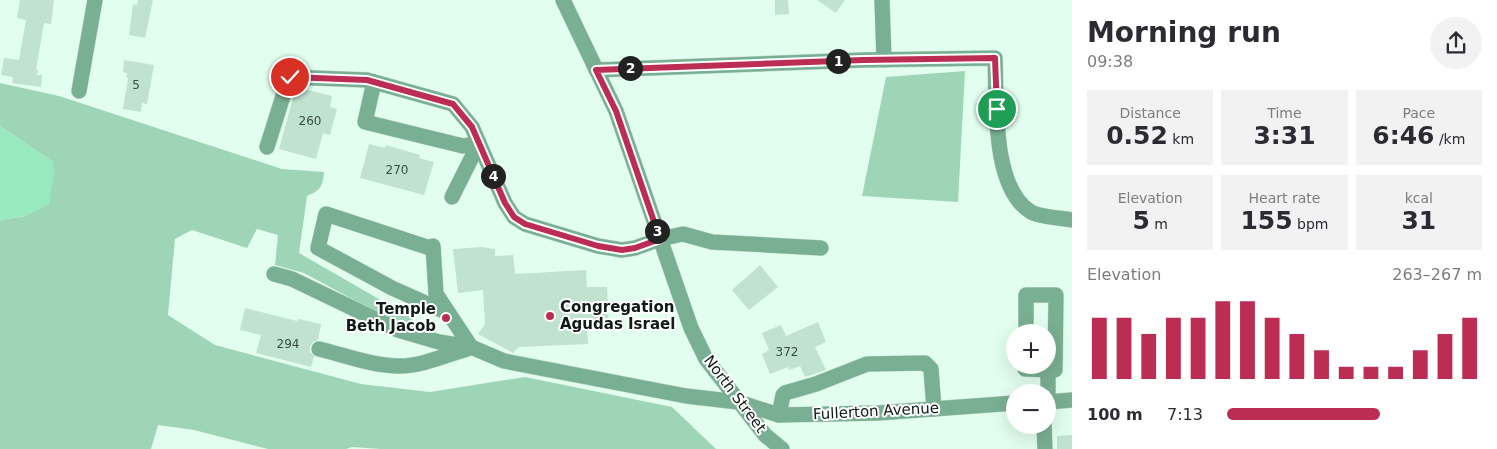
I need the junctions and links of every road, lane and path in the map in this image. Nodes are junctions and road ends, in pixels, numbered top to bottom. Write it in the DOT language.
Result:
graph roads {
  1 [pos="95,0"];
  2 [pos="563,0"];
  3 [pos="882,0"];
  4 [pos="884,60"];
  5 [pos="596,70"];
  6 [pos="374,82"];
  7 [pos="79,91"];
  8 [pos="478,143"];
  9 [pos="267,147"];
  10 [pos="452,197"];
  11 [pos="1072,220"];
  12 [pos="660,239"];
  13 [pos="821,248"];
  14 [pos="274,274"];
  15 [pos="448,313"];
  16 [pos="1026,324"];
  17 [pos="1056,324"];
  18 [pos="471,347"];
  19 [pos="319,349"];
  20 [pos="1072,400"];
  21 [pos="1056,401"];
  22 [pos="738,402"];
  23 [pos="1006,405"];
  24 [pos="934,409"];
  25 [pos="780,415"];
  26 [pos="1044,434"];
  27 [pos="782,449"];
  28 [pos="1045,449"];
  1 -- 7 [label="street"];
  2 -- 5 [label="street, North Street"];
  3 -- 4 [label="street"];
  4 -- 5 [label="street"];
  4 -- 11 [label="street"];
  5 -- 12 [label="street, North Street"];
  6 -- 8 [label="street"];
  6 -- 8 [label="street"];
  6 -- 9 [label="street"];
  8 -- 10 [label="street"];
  8 -- 12 [label="street"];
  12 -- 13 [label="street"];
  12 -- 22 [label="street, North Street"];
  14 -- 18 [label="street, Fullerton Avenue"];
  15 -- 15 [label="street"];
  15 -- 18 [label="street"];
  16 -- 17 [label="street"];
  18 -- 19 [label="street"];
  18 -- 22 [label="street, Fullerton Avenue"];
  20 -- 21 [label="street"];
  22 -- 25 [label="street, Fullerton Avenue"];
  22 -- 27 [label="street, North Street"];
  23 -- 24 [label="street, Fullerton Avenue"];
  24 -- 25 [label="street, Fullerton Avenue"];
  24 -- 25 [label="street"];
  26 -- 28 [label="street"];
}
